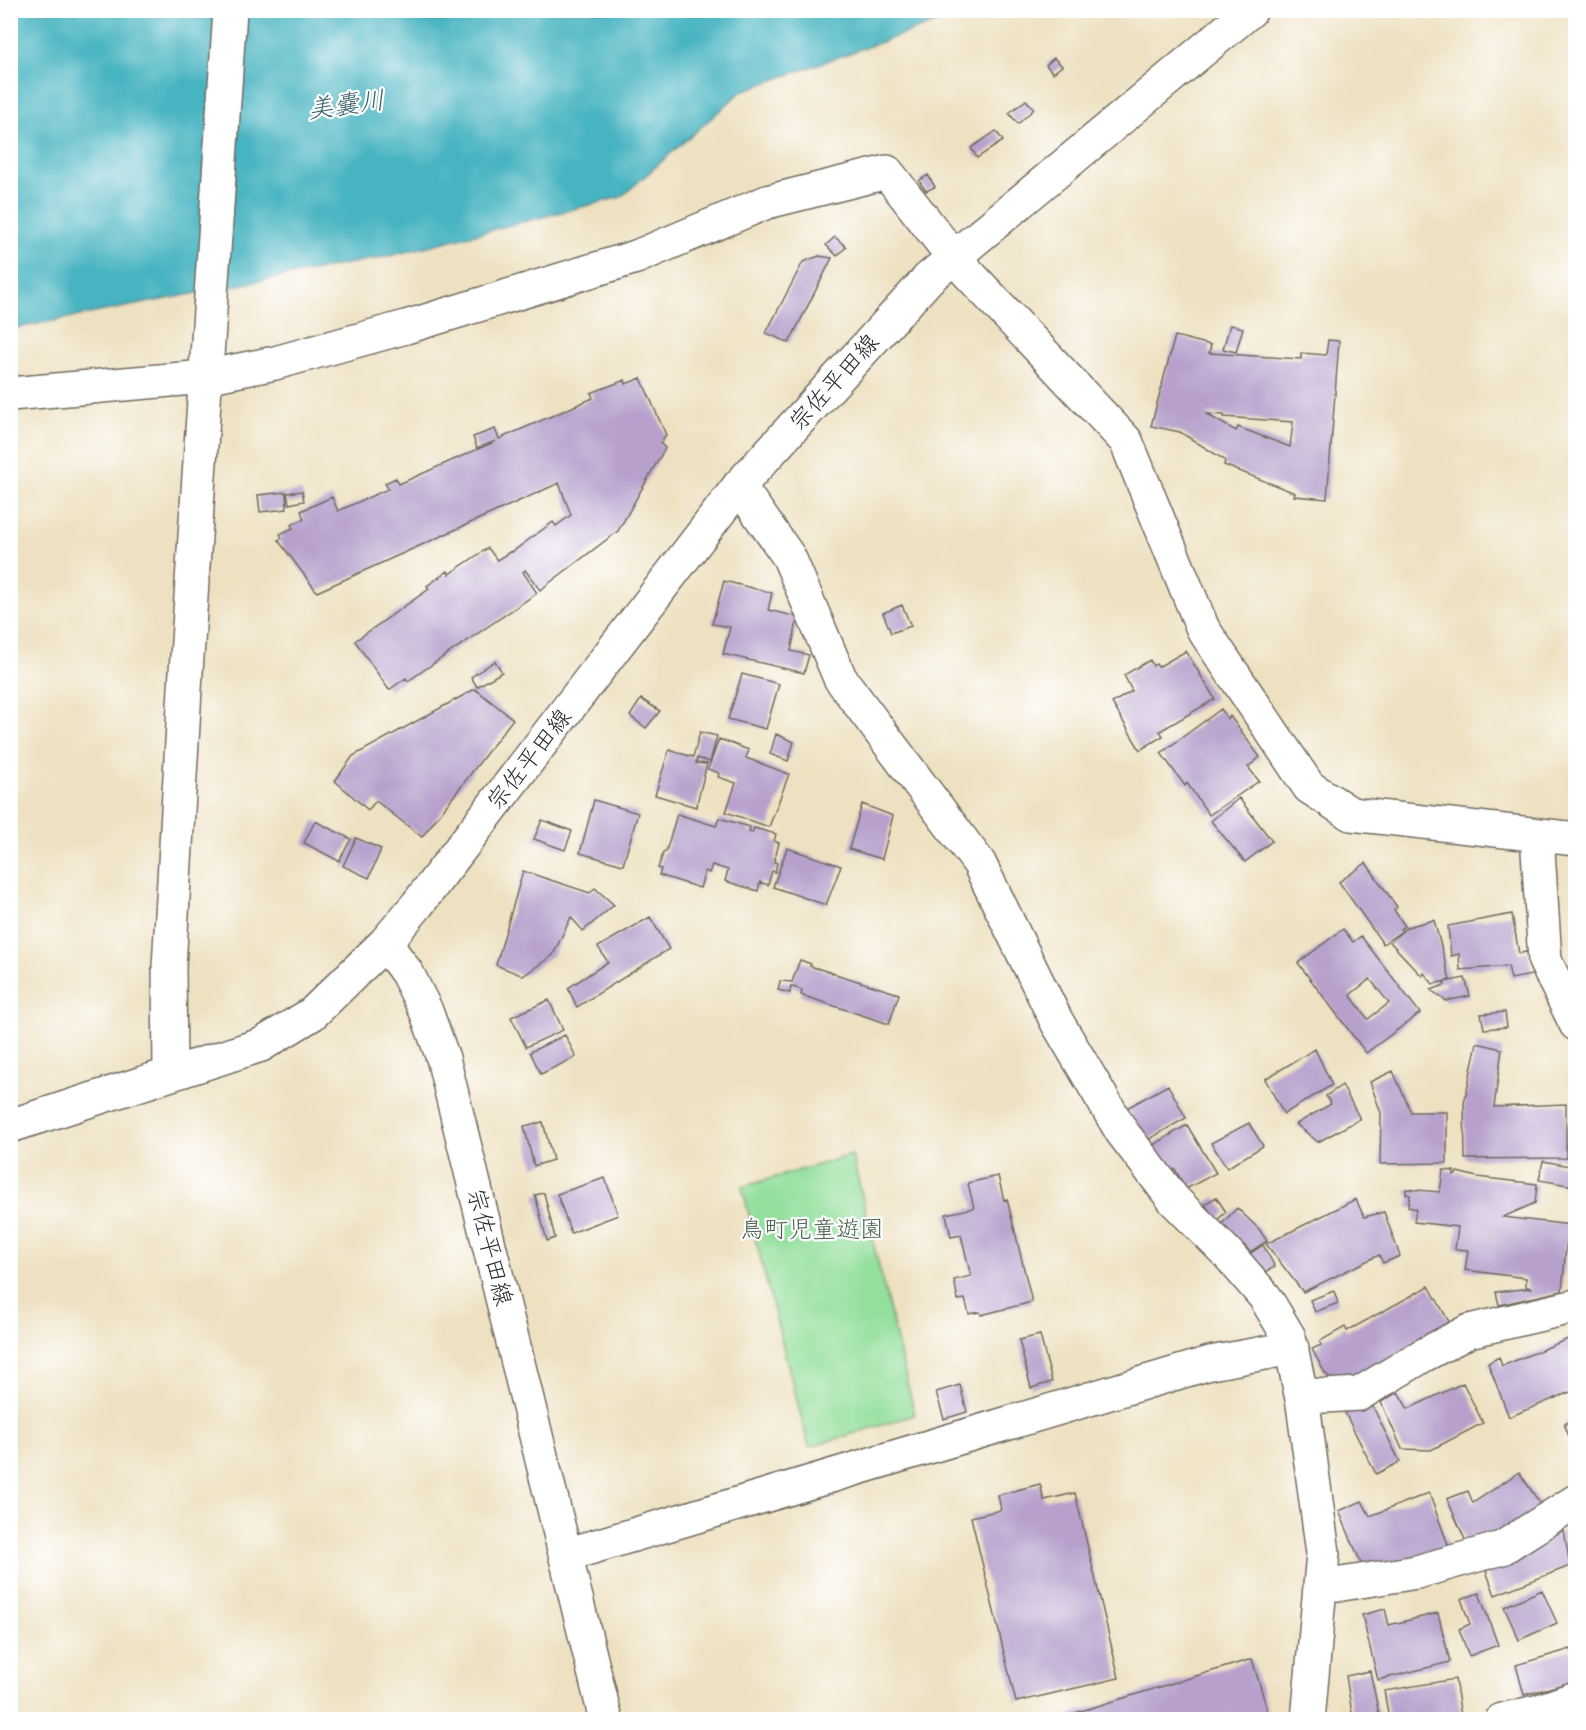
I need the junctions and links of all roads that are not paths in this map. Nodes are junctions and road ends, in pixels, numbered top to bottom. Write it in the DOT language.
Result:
graph roads {
  1 [pos="230,10"];
  2 [pos="1251,10"];
  3 [pos="954,258"];
  4 [pos="205,378"];
  5 [pos="10,394"];
  6 [pos="739,486"];
  7 [pos="1537,835"];
  8 [pos="1575,839"];
  9 [pos="385,943"];
  10 [pos="1575,1024"];
  11 [pos="170,1073"];
  12 [pos="10,1126"];
  13 [pos="1575,1306"];
  14 [pos="1292,1348"];
  15 [pos="1302,1394"];
  16 [pos="1575,1501"];
  17 [pos="566,1555"];
  18 [pos="1320,1584"];
  19 [pos="1575,1698"];
  20 [pos="606,1719"];
  21 [pos="1308,1719"];
  22 [pos="1502,1719"];
  1 -- 4 [label="street"];
  2 -- 3 [label="street, 宗佐平田線"];
  3 -- 4 [label="street"];
  3 -- 6 [label="street, 宗佐平田線"];
  3 -- 7 [label="street"];
  4 -- 5 [label="street"];
  4 -- 11 [label="street"];
  6 -- 9 [label="street, 宗佐平田線"];
  6 -- 14 [label="street"];
  7 -- 8 [label="street"];
  7 -- 10 [label="street"];
  9 -- 11 [label="street"];
  9 -- 17 [label="street, 宗佐平田線"];
  11 -- 12 [label="street"];
  13 -- 15 [label="street"];
  14 -- 15 [label="street"];
  14 -- 17 [label="street"];
  15 -- 18 [label="street"];
  16 -- 18 [label="street"];
  17 -- 20 [label="street, 宗佐平田線"];
  18 -- 21 [label="street"];
  19 -- 22 [label="street"];
}
